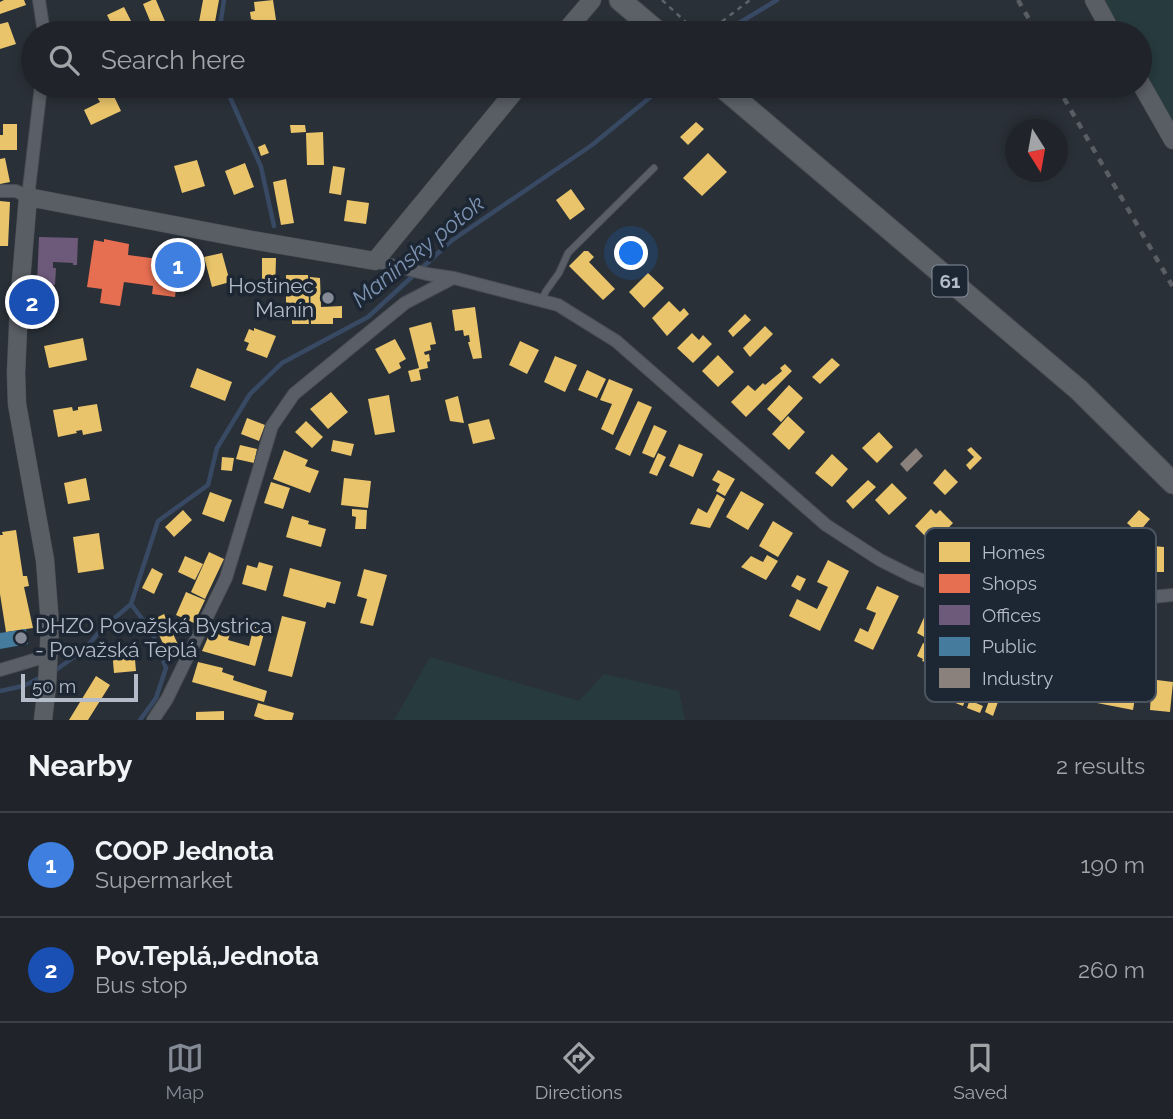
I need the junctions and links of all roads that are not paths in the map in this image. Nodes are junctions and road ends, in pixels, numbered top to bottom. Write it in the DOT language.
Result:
graph roads {
  1 [pos="39,0"];
  2 [pos="592,0"];
  3 [pos="621,0"];
  4 [pos="1094,0"];
  5 [pos="42,21"];
  6 [pos="574,21"];
  7 [pos="645,21"];
  8 [pos="1105,21"];
  9 [pos="40,98"];
  10 [pos="509,98"];
  11 [pos="735,98"];
  12 [pos="1149,98"];
  13 [pos="1173,140"];
  14 [pos="654,168"];
  15 [pos="0,191"];
  16 [pos="28,197"];
  17 [pos="375,261"];
  18 [pos="454,278"];
  19 [pos="541,301"];
  20 [pos="1173,482"];
  21 [pos="925,581"];
  22 [pos="47,656"];
  23 [pos="0,670"];
  24 [pos="43,720"];
  25 [pos="153,720"];
  1 -- 5 [label="street"];
  2 -- 6 [label="street"];
  3 -- 7 [label="main road"];
  4 -- 8 [label="street"];
  9 -- 16 [label="street"];
  10 -- 17 [label="street"];
  11 -- 20 [label="main road, 61"];
  12 -- 13 [label="street"];
  14 -- 19 [label="lane"];
  15 -- 16 [label="street"];
  16 -- 17 [label="street"];
  16 -- 22 [label="street"];
  17 -- 18 [label="street"];
  18 -- 19 [label="street"];
  18 -- 25 [label="street"];
  19 -- 21 [label="street"];
  22 -- 23 [label="street"];
  22 -- 24 [label="street"];
}
